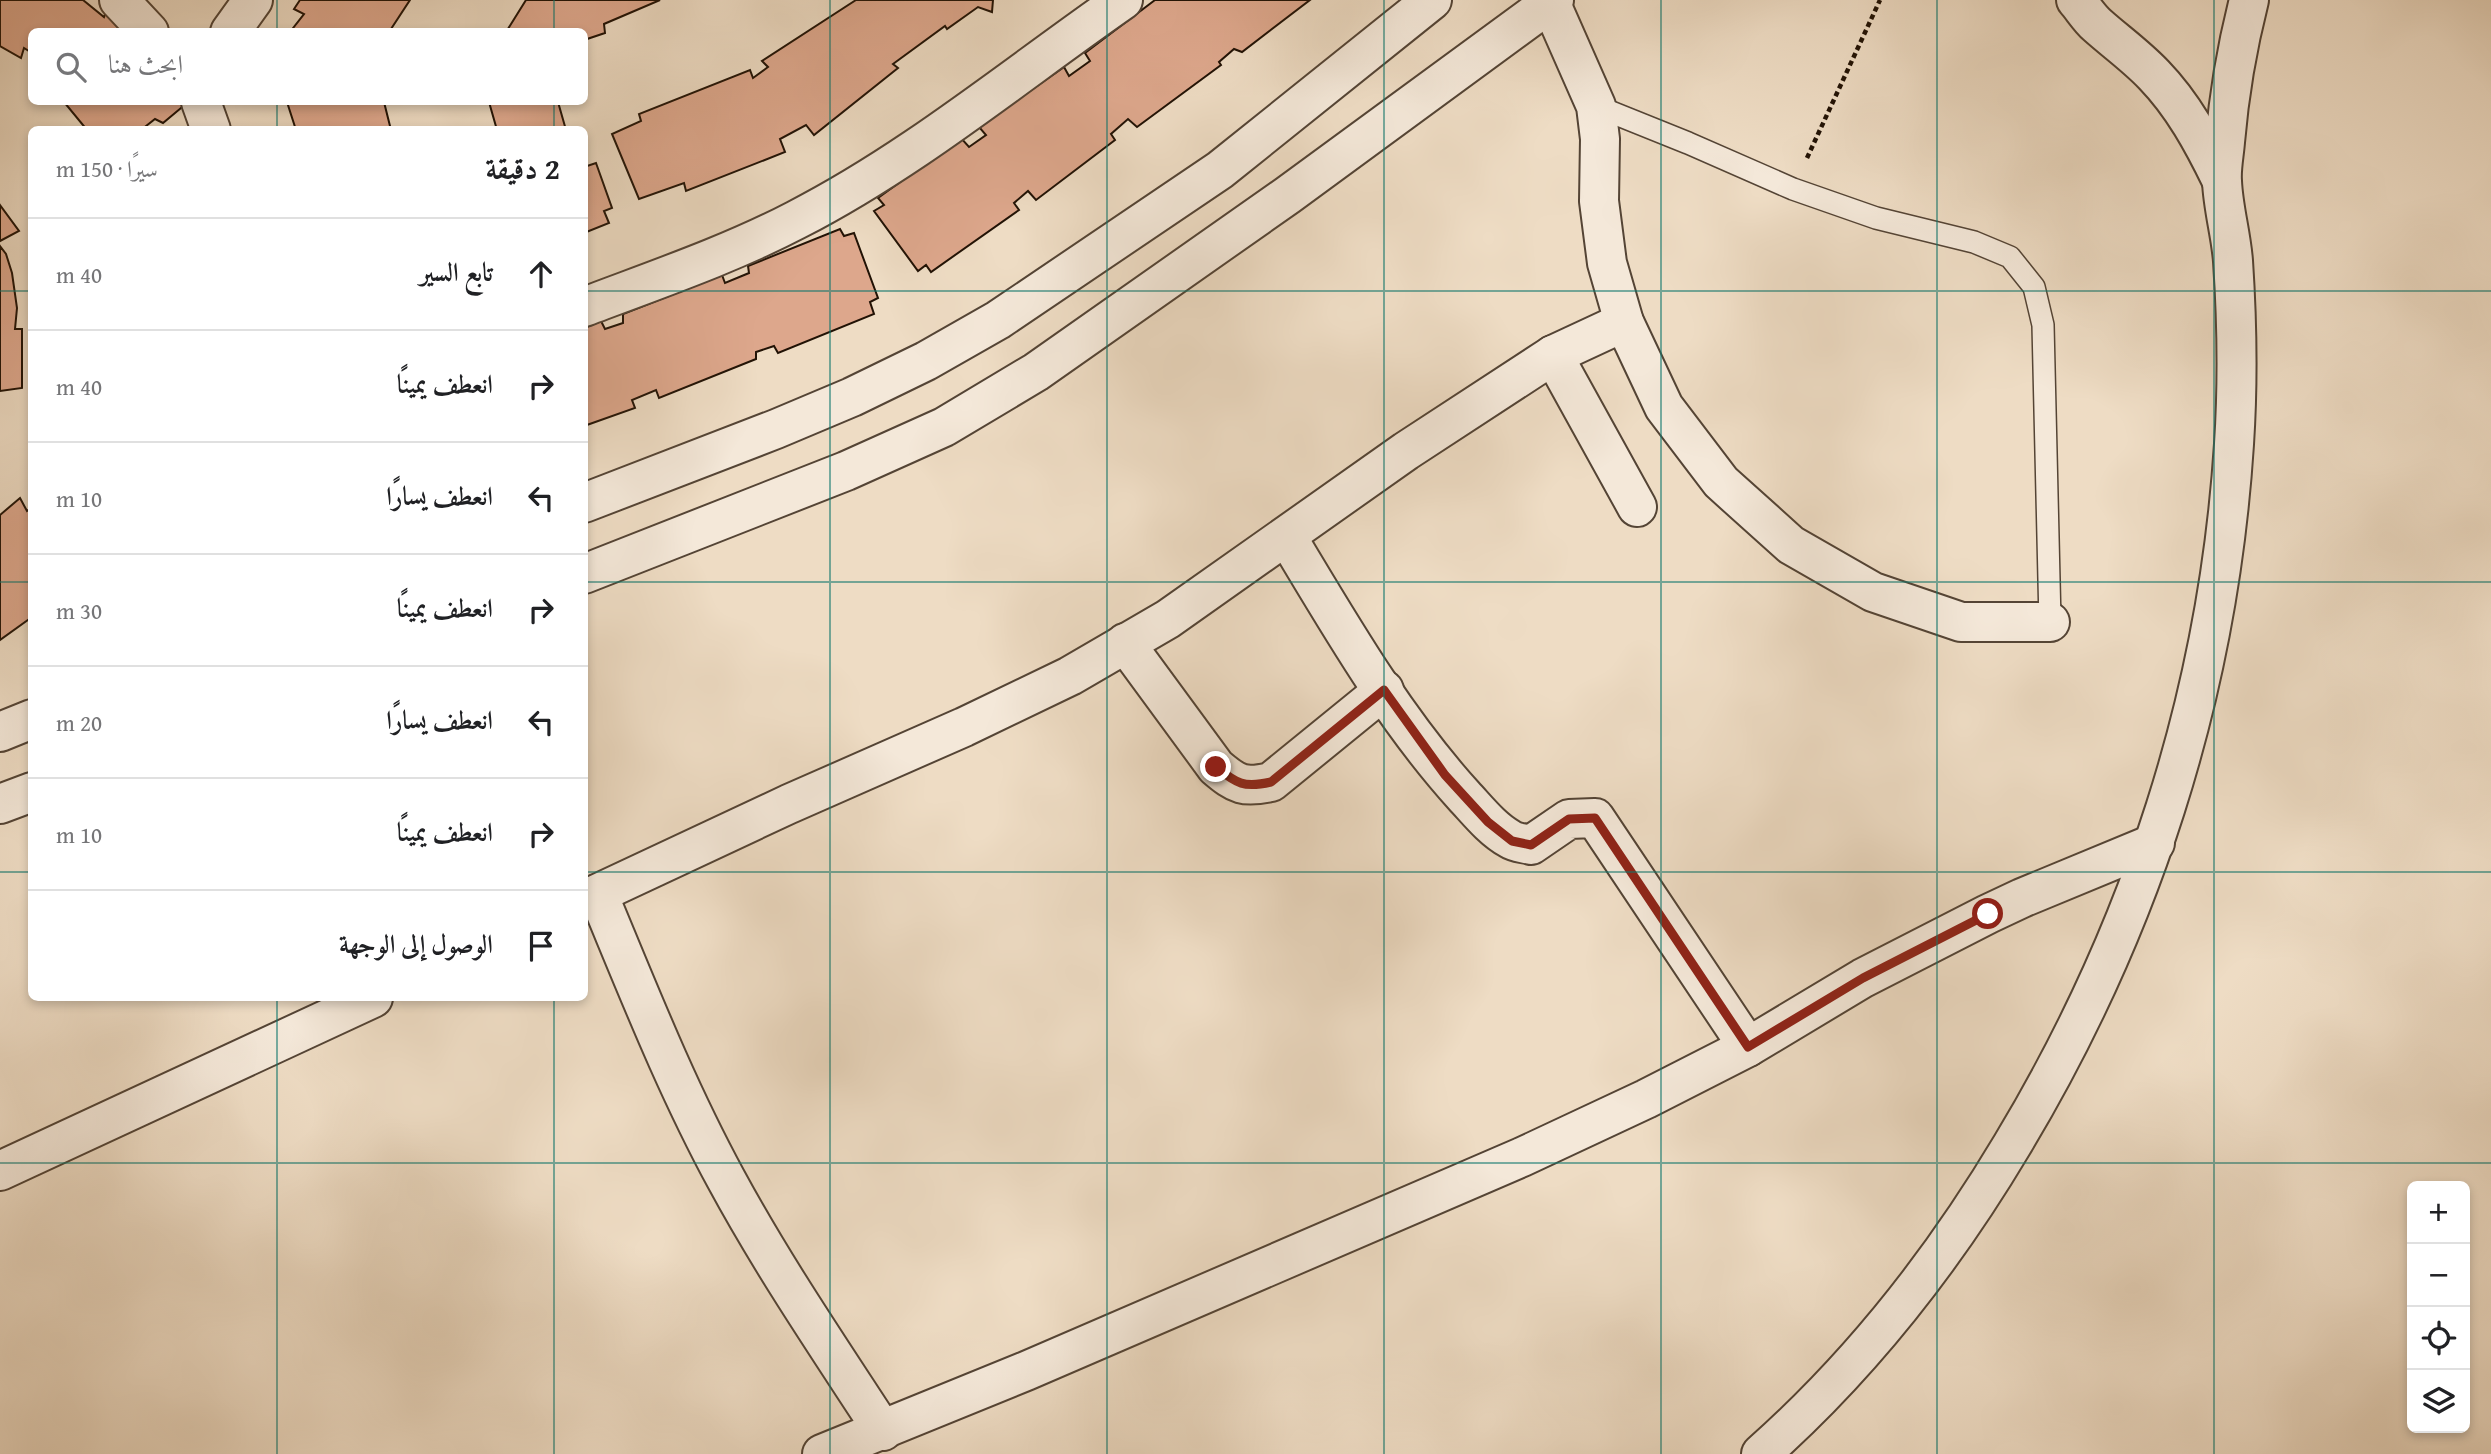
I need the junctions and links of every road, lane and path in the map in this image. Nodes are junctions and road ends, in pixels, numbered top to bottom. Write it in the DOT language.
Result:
graph roads {
  1 [pos="119,0"];
  2 [pos="253,0"];
  3 [pos="1123,0"];
  4 [pos="1432,0"];
  5 [pos="1880,0"];
  6 [pos="2076,0"];
  7 [pos="2249,0"];
  8 [pos="1553,2"];
  9 [pos="145,28"];
  10 [pos="233,28"];
  11 [pos="202,105"];
  12 [pos="1596,106"];
  13 [pos="210,126"];
  14 [pos="2221,179"];
  15 [pos="1793,189"];
  16 [pos="588,305"];
  17 [pos="1624,322"];
  18 [pos="1553,355"];
  19 [pos="588,501"];
  20 [pos="1637,508"];
  21 [pos="1287,537"];
  22 [pos="588,572"];
  23 [pos="2050,622"];
  24 [pos="1125,643"];
  25 [pos="1384,690"];
  26 [pos="28,794"];
  27 [pos="0,804"];
  28 [pos="2155,843"];
  29 [pos="592,897"];
  30 [pos="367,1001"];
  31 [pos="1748,1047"];
  32 [pos="0,1171"];
  33 [pos="883,1431"];
  34 [pos="822,1454"];
  35 [pos="1761,1454"];
  1 -- 9 [label="street"];
  2 -- 10 [label="street"];
  3 -- 16 [label="street"];
  4 -- 19 [label="street"];
  5 -- 15 [label="path"];
  6 -- 14 [label="street"];
  7 -- 14 [label="street"];
  8 -- 12 [label="street"];
  8 -- 22 [label="street"];
  11 -- 13 [label="street"];
  12 -- 15 [label="lane"];
  12 -- 17 [label="street"];
  14 -- 28 [label="street"];
  15 -- 23 [label="lane"];
  17 -- 18 [label="street"];
  17 -- 23 [label="street"];
  18 -- 20 [label="street"];
  18 -- 21 [label="street"];
  21 -- 24 [label="street"];
  21 -- 25 [label="street"];
  24 -- 25 [label="street"];
  24 -- 29 [label="street"];
  25 -- 31 [label="street"];
  26 -- 27 [label="street"];
  28 -- 31 [label="street"];
  28 -- 35 [label="street"];
  29 -- 33 [label="street"];
  30 -- 32 [label="street"];
  31 -- 33 [label="street"];
  33 -- 34 [label="street"];
}
